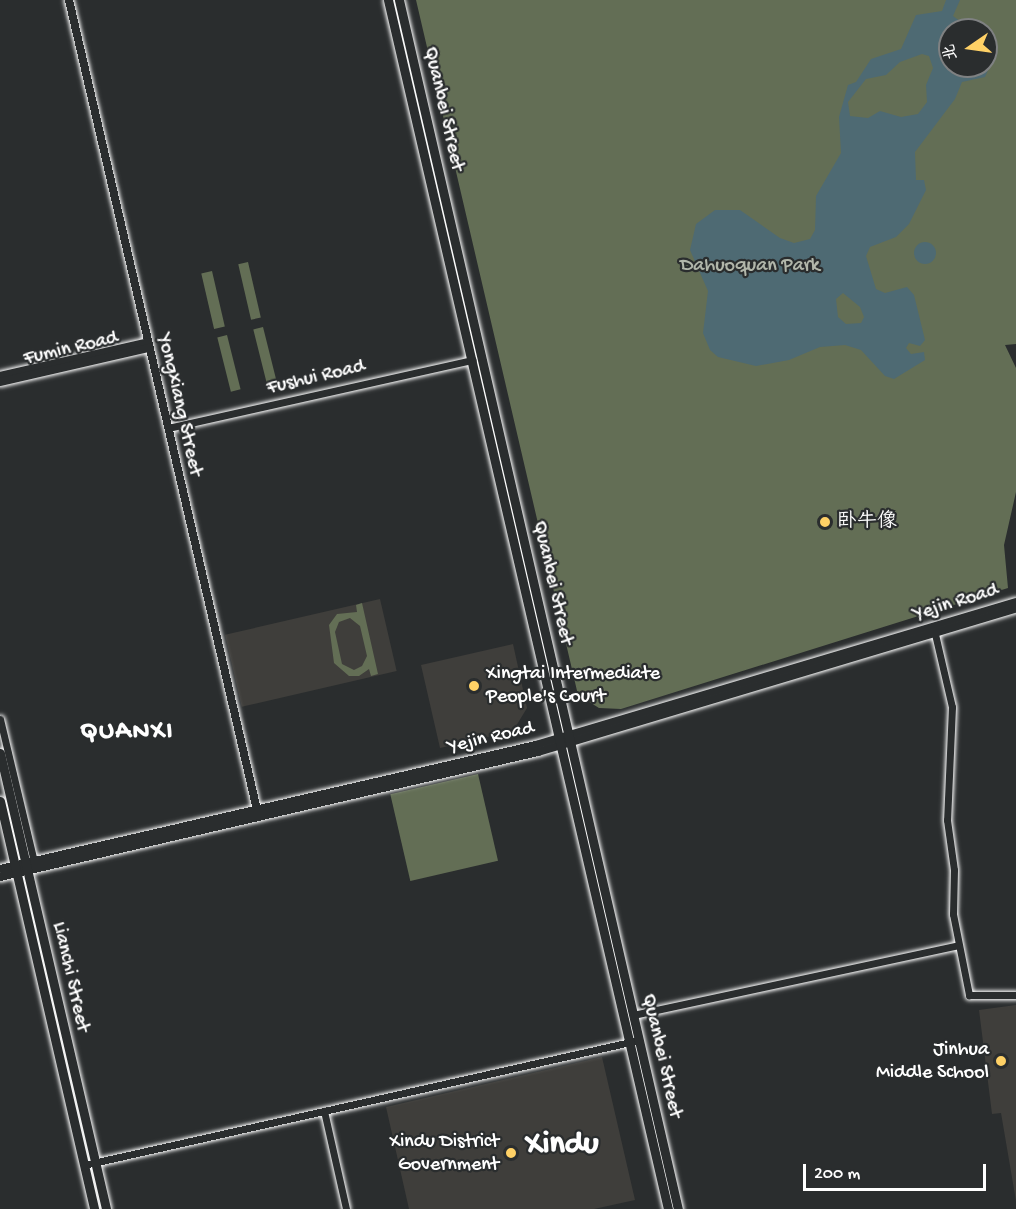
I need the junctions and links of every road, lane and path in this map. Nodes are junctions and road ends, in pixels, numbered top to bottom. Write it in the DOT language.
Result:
graph roads {
  1 [pos="69,0"];
  2 [pos="388,0"];
  3 [pos="399,0"];
  4 [pos="148,345"];
  5 [pos="472,360"];
  6 [pos="0,376"];
  7 [pos="0,382"];
  8 [pos="168,428"];
  9 [pos="1016,602"];
  10 [pos="1016,609"];
  11 [pos="935,634"];
  12 [pos="0,719"];
  13 [pos="565,741"];
  14 [pos="0,753"];
  15 [pos="0,801"];
  16 [pos="258,814"];
  17 [pos="29,865"];
  18 [pos="0,869"];
  19 [pos="16,869"];
  20 [pos="0,877"];
  21 [pos="959,945"];
  22 [pos="1016,995"];
  23 [pos="633,1015"];
  24 [pos="634,1041"];
  25 [pos="324,1111"];
  26 [pos="95,1162"];
  27 [pos="84,1165"];
  28 [pos="94,1209"];
  29 [pos="105,1209"];
  30 [pos="346,1209"];
  31 [pos="668,1209"];
  32 [pos="678,1209"];
  1 -- 4 [label="street, Yongxiang Street"];
  2 -- 5 [label="main road, Quanbei Street"];
  3 -- 13 [label="main road, Quanbei Street"];
  4 -- 6 [label="street, Fumin Road"];
  4 -- 7 [label="street, Fumin Road"];
  4 -- 8 [label="street, Yongxiang Street"];
  5 -- 8 [label="street, Fushui Road"];
  5 -- 13 [label="main road, Quanbei Street"];
  8 -- 16 [label="street, Yongxiang Street"];
  9 -- 13 [label="street, Yejin Road"];
  10 -- 11 [label="street, Yejin Road"];
  11 -- 13 [label="street, Yejin Road"];
  11 -- 21 [label="street"];
  12 -- 17 [label="street"];
  13 -- 16 [label="street, Yejin Road"];
  13 -- 23 [label="main road, Quanbei Street"];
  13 -- 24 [label="main road, Quanbei Street"];
  14 -- 17 [label="main road, Lianchi Street"];
  15 -- 19 [label="main road, Lianchi Street"];
  16 -- 17 [label="street, Yejin Road"];
  17 -- 19 [label="street, Yejin Road"];
  17 -- 26 [label="main road, Lianchi Street"];
  18 -- 19 [label="street, Yejin Road"];
  19 -- 20 [label="street, Yejin Road"];
  19 -- 27 [label="main road, Lianchi Street"];
  21 -- 22 [label="street"];
  21 -- 23 [label="street"];
  23 -- 24 [label="main road, Quanbei Street"];
  24 -- 25 [label="street"];
  24 -- 31 [label="main road, Quanbei Street"];
  24 -- 32 [label="main road, Quanbei Street"];
  25 -- 26 [label="street"];
  25 -- 30 [label="street"];
  26 -- 27 [label="street"];
  26 -- 29 [label="main road, Lianchi Street"];
  27 -- 28 [label="main road, Lianchi Street"];
}
